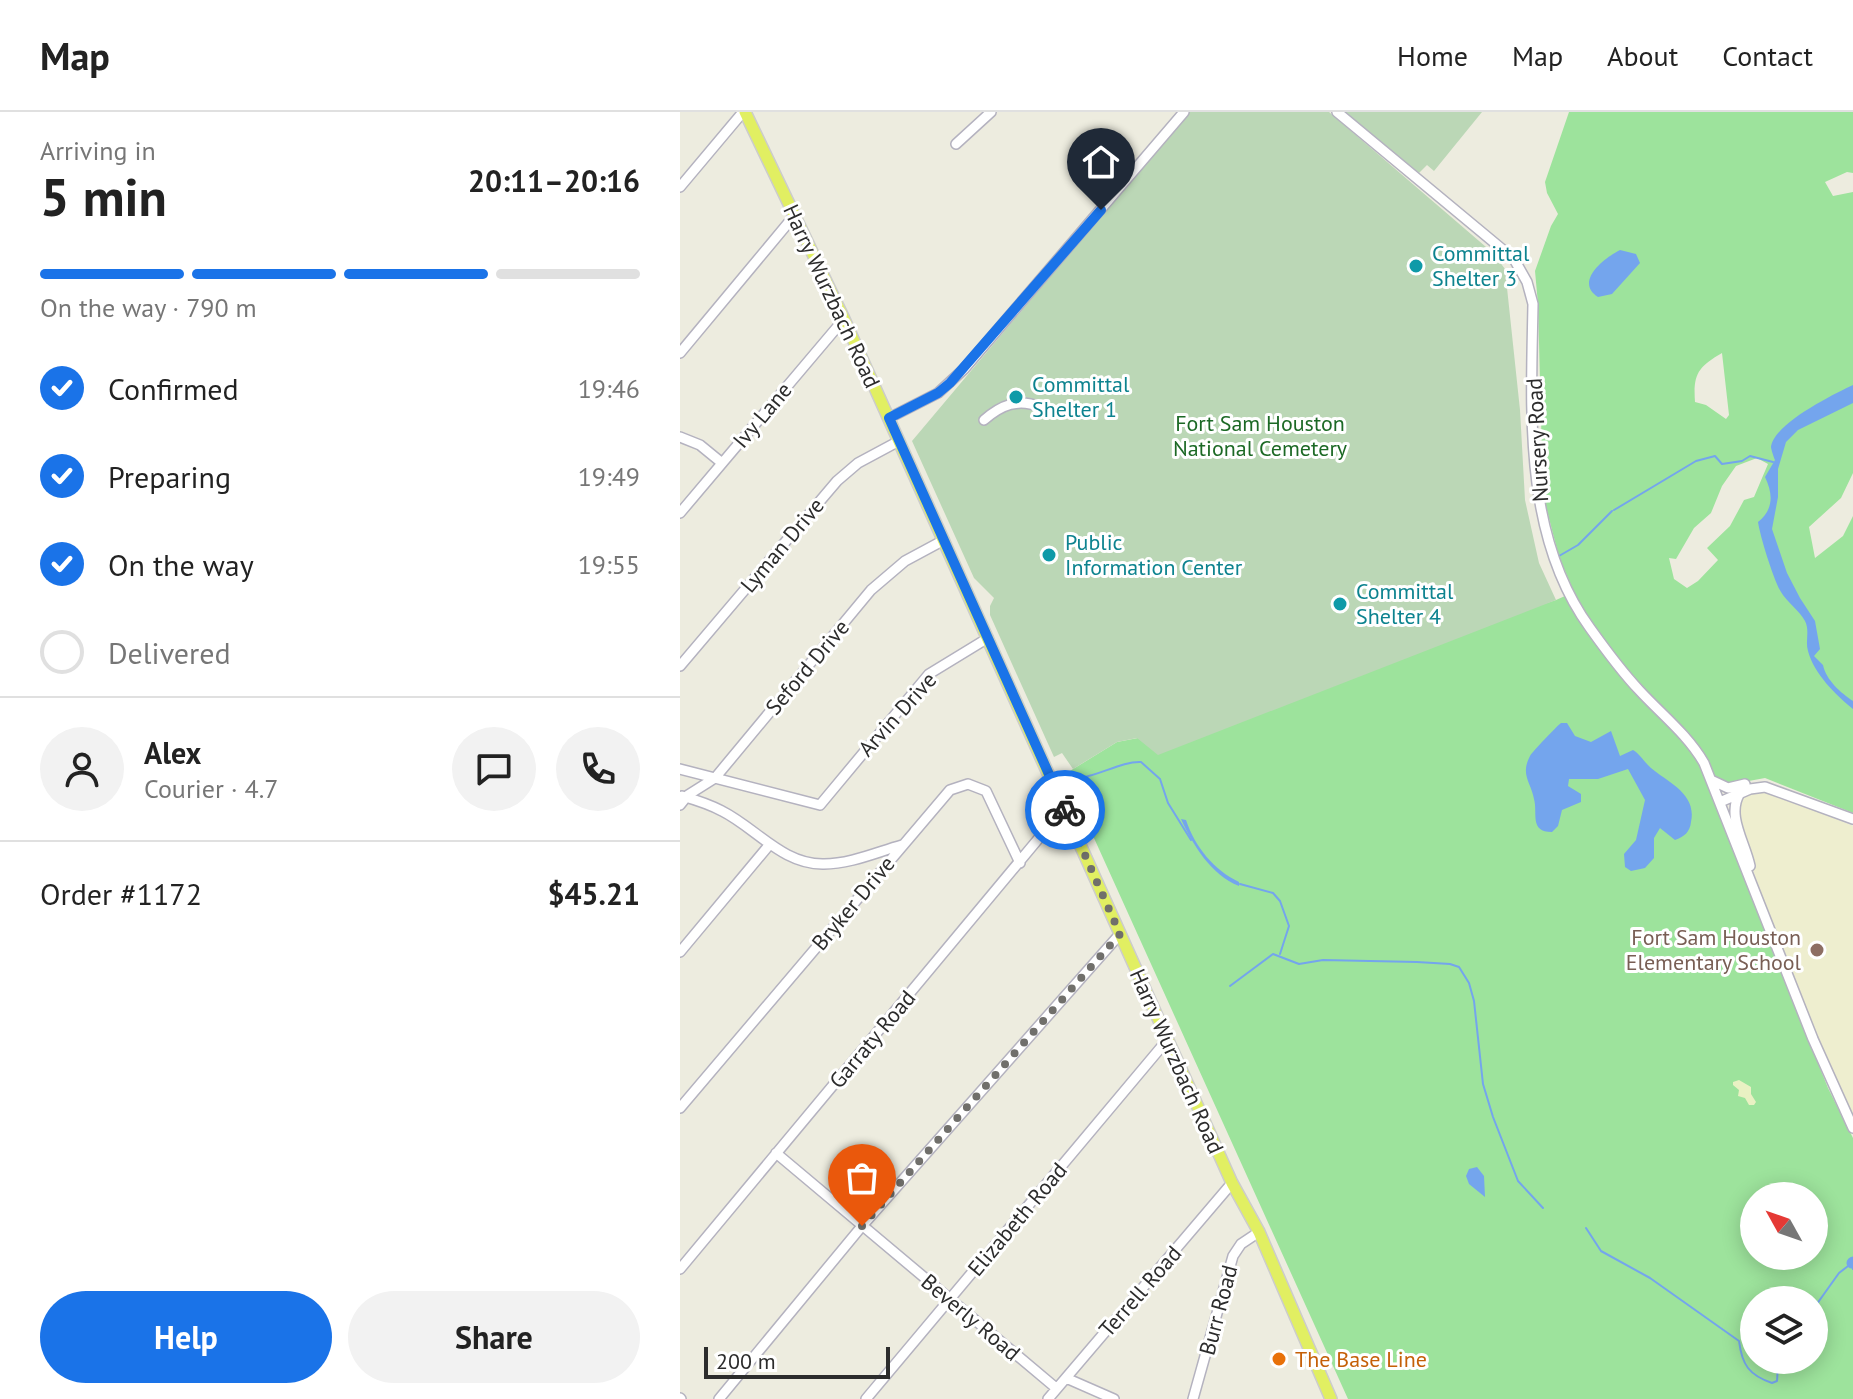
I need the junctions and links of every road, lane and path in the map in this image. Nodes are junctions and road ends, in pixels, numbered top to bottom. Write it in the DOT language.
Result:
graph roads {
  1 [pos="744,112"];
  2 [pos="991,112"];
  3 [pos="1184,112"];
  4 [pos="1337,112"];
  5 [pos="956,144"];
  6 [pos="680,187"];
  7 [pos="794,216"];
  8 [pos="844,319"];
  9 [pos="680,353"];
  10 [pos="1040,407"];
  11 [pos="889,418"];
  12 [pos="984,420"];
  13 [pos="680,437"];
  14 [pos="899,441"];
  15 [pos="722,463"];
  16 [pos="680,513"];
  17 [pos="944,540"];
  18 [pos="988,638"];
  19 [pos="680,666"];
  20 [pos="680,769"];
  21 [pos="715,778"];
  22 [pos="1711,780"];
  23 [pos="1784,792"];
  24 [pos="1740,793"];
  25 [pos="682,799"];
  26 [pos="1720,802"];
  27 [pos="1064,808"];
  28 [pos="1853,819"];
  29 [pos="770,844"];
  30 [pos="902,845"];
  31 [pos="1020,863"];
  32 [pos="1752,885"];
  33 [pos="1120,934"];
  34 [pos="680,952"];
  35 [pos="1168,1039"];
  36 [pos="680,1108"];
  37 [pos="1853,1128"];
  38 [pos="776,1153"];
  39 [pos="1232,1183"];
  40 [pos="862,1226"];
  41 [pos="1259,1232"];
  42 [pos="680,1269"];
  43 [pos="950,1298"];
  44 [pos="1066,1378"];
  45 [pos="1056,1388"];
  46 [pos="719,1399"];
  47 [pos="866,1399"];
  48 [pos="1048,1399"];
  49 [pos="1114,1399"];
  50 [pos="1193,1399"];
  51 [pos="1331,1399"];
  1 -- 6 [label="street"];
  1 -- 7 [label="main road, Harry Wurzbach Road"];
  2 -- 5 [label="street"];
  3 -- 11 [label="street"];
  4 -- 22 [label="street, Nursery Road"];
  7 -- 8 [label="main road, Harry Wurzbach Road"];
  7 -- 9 [label="street"];
  8 -- 11 [label="main road, Harry Wurzbach Road"];
  8 -- 15 [label="street, Ivy Lane"];
  10 -- 12 [label="street"];
  11 -- 14 [label="main road, Harry Wurzbach Road"];
  13 -- 15 [label="street"];
  14 -- 17 [label="main road, Harry Wurzbach Road"];
  14 -- 19 [label="street, Lyman Drive"];
  15 -- 16 [label="street, Ivy Lane"];
  17 -- 18 [label="main road, Harry Wurzbach Road"];
  17 -- 21 [label="street, Seford Drive"];
  18 -- 21 [label="street, Arvin Drive"];
  18 -- 27 [label="main road, Harry Wurzbach Road"];
  20 -- 21 [label="street"];
  21 -- 25 [label="street, Seford Drive"];
  22 -- 23 [label="street"];
  22 -- 26 [label="street, Nursery Road"];
  23 -- 24 [label="street"];
  23 -- 28 [label="street"];
  24 -- 26 [label="street"];
  24 -- 32 [label="street"];
  25 -- 29 [label="street"];
  26 -- 32 [label="street, Nursery Road"];
  27 -- 31 [label="street, Garraty Road"];
  27 -- 33 [label="main road, Harry Wurzbach Road"];
  29 -- 30 [label="street"];
  29 -- 34 [label="street"];
  30 -- 31 [label="street, Bryker Drive"];
  30 -- 36 [label="street, Bryker Drive"];
  31 -- 38 [label="street, Garraty Road"];
  32 -- 37 [label="street"];
  33 -- 35 [label="main road, Harry Wurzbach Road"];
  33 -- 40 [label="street"];
  35 -- 39 [label="main road, Harry Wurzbach Road"];
  35 -- 43 [label="street, Elizabeth Road"];
  38 -- 40 [label="street, Beverly Road"];
  38 -- 42 [label="street, Garraty Road"];
  39 -- 41 [label="main road, Harry Wurzbach Road"];
  39 -- 44 [label="street, Terrell Road"];
  40 -- 43 [label="street, Beverly Road"];
  40 -- 46 [label="street"];
  41 -- 50 [label="street, Burr Road"];
  41 -- 51 [label="main road, Harry Wurzbach Road"];
  43 -- 45 [label="street, Beverly Road"];
  43 -- 47 [label="street, Elizabeth Road"];
  44 -- 45 [label="street, Terrell Road"];
  44 -- 49 [label="street"];
  45 -- 48 [label="street, Terrell Road"];
}
